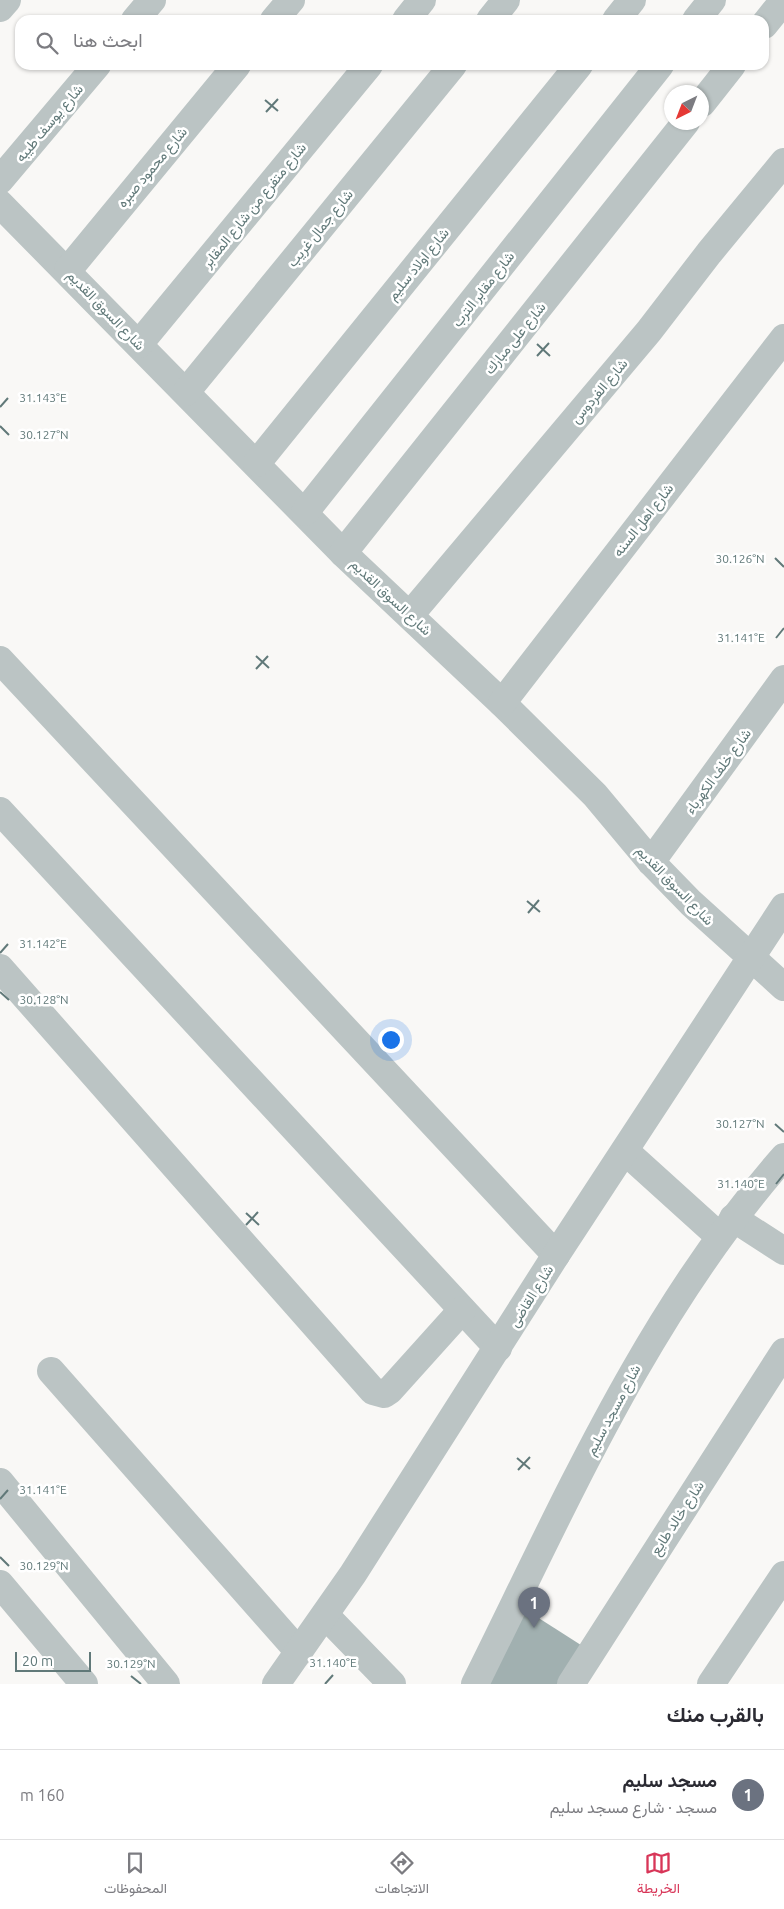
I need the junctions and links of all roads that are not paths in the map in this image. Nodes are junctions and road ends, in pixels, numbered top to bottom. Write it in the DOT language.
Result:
graph roads {
  1 [pos="7,0"];
  2 [pos="152,0"];
  3 [pos="291,0"];
  4 [pos="422,0"];
  5 [pos="506,0"];
  6 [pos="632,0"];
  7 [pos="712,0"];
  8 [pos="784,0"];
  9 [pos="0,8"];
  10 [pos="139,15"];
  11 [pos="278,15"];
  12 [pos="410,15"];
  13 [pos="494,15"];
  14 [pos="620,15"];
  15 [pos="700,15"];
  16 [pos="769,19"];
  17 [pos="93,70"];
  18 [pos="233,70"];
  19 [pos="365,70"];
  20 [pos="449,70"];
  21 [pos="575,70"];
  22 [pos="656,70"];
  23 [pos="728,70"];
  24 [pos="709,94"];
  25 [pos="680,130"];
  26 [pos="784,162"];
  27 [pos="0,180"];
  28 [pos="0,204"];
  29 [pos="68,270"];
  30 [pos="784,338"];
  31 [pos="139,344"];
  32 [pos="186,392"];
  33 [pos="257,463"];
  34 [pos="305,512"];
  35 [pos="343,553"];
  36 [pos="410,615"];
  37 [pos="0,660"];
  38 [pos="784,679"];
  39 [pos="502,703"];
  40 [pos="0,810"];
  41 [pos="651,862"];
  42 [pos="784,907"];
  43 [pos="751,960"];
  44 [pos="0,968"];
  45 [pos="784,987"];
  46 [pos="625,1151"];
  47 [pos="784,1157"];
  48 [pos="726,1227"];
  49 [pos="784,1251"];
  50 [pos="556,1255"];
  51 [pos="462,1310"];
  52 [pos="498,1348"];
  53 [pos="784,1352"];
  54 [pos="51,1370"];
  55 [pos="0,1482"];
  56 [pos="784,1575"];
  57 [pos="0,1584"];
  58 [pos="325,1615"];
  59 [pos="299,1652"];
  60 [pos="84,1684"];
  61 [pos="166,1684"];
  62 [pos="276,1684"];
  63 [pos="392,1684"];
  64 [pos="475,1684"];
  65 [pos="571,1684"];
  66 [pos="711,1684"];
  1 -- 9 [label="street"];
  2 -- 10 [label="street"];
  3 -- 11 [label="street"];
  4 -- 12 [label="street"];
  5 -- 13 [label="street"];
  6 -- 14 [label="street"];
  7 -- 15 [label="street"];
  8 -- 16 [label="street"];
  17 -- 27 [label="street, شارع يوسف طيبه"];
  18 -- 29 [label="street, شارع محمود صبره"];
  19 -- 31 [label="street, شارع متفرع من شارع المقابر"];
  20 -- 32 [label="street, شارع جمال غريب"];
  21 -- 33 [label="street, شارع اولاد سليم"];
  22 -- 34 [label="street, شارع مقابر الترب"];
  23 -- 24 [label="street"];
  25 -- 35 [label="street, شارع على مبارك"];
  26 -- 36 [label="street, شارع الفردوس"];
  28 -- 29 [label="street, شارع السوق القديم"];
  29 -- 31 [label="street, شارع السوق القديم"];
  30 -- 39 [label="street, شارع اهل السنه"];
  31 -- 32 [label="street, شارع السوق القديم"];
  32 -- 33 [label="street, شارع السوق القديم"];
  33 -- 34 [label="street, شارع السوق القديم"];
  34 -- 35 [label="street, شارع السوق القديم"];
  35 -- 36 [label="street, شارع السوق القديم"];
  36 -- 39 [label="street, شارع السوق القديم"];
  37 -- 50 [label="street"];
  38 -- 41 [label="street, شارع خلف الكهرباء"];
  39 -- 41 [label="street, شارع السوق القديم"];
  40 -- 51 [label="street"];
  41 -- 43 [label="street, شارع السوق القديم"];
  42 -- 43 [label="street, شارع القاضى"];
  43 -- 45 [label="street, شارع السوق القديم"];
  43 -- 46 [label="street, شارع القاضى"];
  44 -- 51 [label="street"];
  46 -- 48 [label="street"];
  46 -- 50 [label="street, شارع القاضى"];
  47 -- 48 [label="street, شارع مسجد سليم"];
  48 -- 49 [label="street"];
  48 -- 64 [label="street, شارع مسجد سليم"];
  50 -- 52 [label="street, شارع القاضى"];
  51 -- 52 [label="street"];
  52 -- 58 [label="street, شارع القاضى"];
  53 -- 65 [label="street, شارع خالد طايع"];
  54 -- 59 [label="street"];
  55 -- 61 [label="street"];
  56 -- 66 [label="street"];
  57 -- 60 [label="street"];
  58 -- 59 [label="street, شارع القاضى"];
  58 -- 63 [label="street"];
  59 -- 62 [label="street, شارع القاضى"];
}
